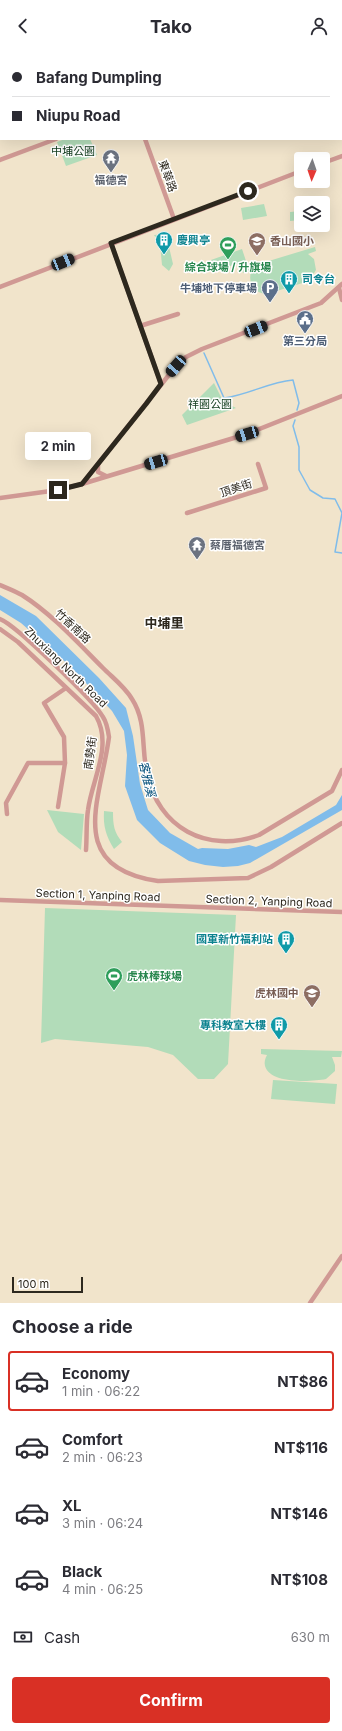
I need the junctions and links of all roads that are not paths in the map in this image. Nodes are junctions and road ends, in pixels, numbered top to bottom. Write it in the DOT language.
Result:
graph roads {
  1 [pos="53,140"];
  2 [pos="145,140"];
  3 [pos="342,156"];
  4 [pos="0,160"];
  5 [pos="330,160"];
  6 [pos="294,174"];
  7 [pos="174,219"];
  8 [pos="111,243"];
  9 [pos="342,284"];
  10 [pos="0,287"];
  11 [pos="339,288"];
  12 [pos="342,300"];
  13 [pos="178,314"];
  14 [pos="140,326"];
  15 [pos="161,384"];
  16 [pos="342,396"];
  17 [pos="98,464"];
  18 [pos="258,464"];
  19 [pos="108,476"];
  20 [pos="82,484"];
  21 [pos="0,498"];
  22 [pos="187,513"];
  23 [pos="0,585"];
  24 [pos="0,619"];
  25 [pos="0,629"];
  26 [pos="66,688"];
  27 [pos="65,763"];
  28 [pos="342,770"];
  29 [pos="58,807"];
  30 [pos="7,814"];
  31 [pos="342,823"];
  32 [pos="86,850"];
  33 [pos="0,900"];
  34 [pos="195,908"];
  35 [pos="342,912"];
  36 [pos="342,1256"];
  37 [pos="310,1303"];
  1 -- 4 [label="street"];
  2 -- 7 [label="street, 東華路"];
  3 -- 5 [label="street"];
  6 -- 7 [label="street"];
  7 -- 8 [label="street"];
  8 -- 10 [label="street"];
  8 -- 14 [label="street"];
  9 -- 11 [label="street"];
  11 -- 12 [label="street"];
  11 -- 15 [label="street"];
  13 -- 14 [label="street"];
  14 -- 15 [label="street"];
  15 -- 17 [label="street"];
  16 -- 19 [label="street"];
  17 -- 19 [label="street"];
  17 -- 20 [label="street"];
  18 -- 22 [label="street, 頂美街"];
  19 -- 20 [label="street"];
  20 -- 21 [label="street"];
  23 -- 28 [label="street"];
  24 -- 31 [label="street, Zhuxiang North Road"];
  25 -- 26 [label="street, 南勢街"];
  26 -- 27 [label="street"];
  26 -- 32 [label="street, 南勢街"];
  27 -- 29 [label="street"];
  27 -- 30 [label="street"];
  33 -- 34 [label="street, Section 1, Yanping Road"];
  34 -- 35 [label="street, Section 2, Yanping Road"];
  36 -- 37 [label="street"];
}
